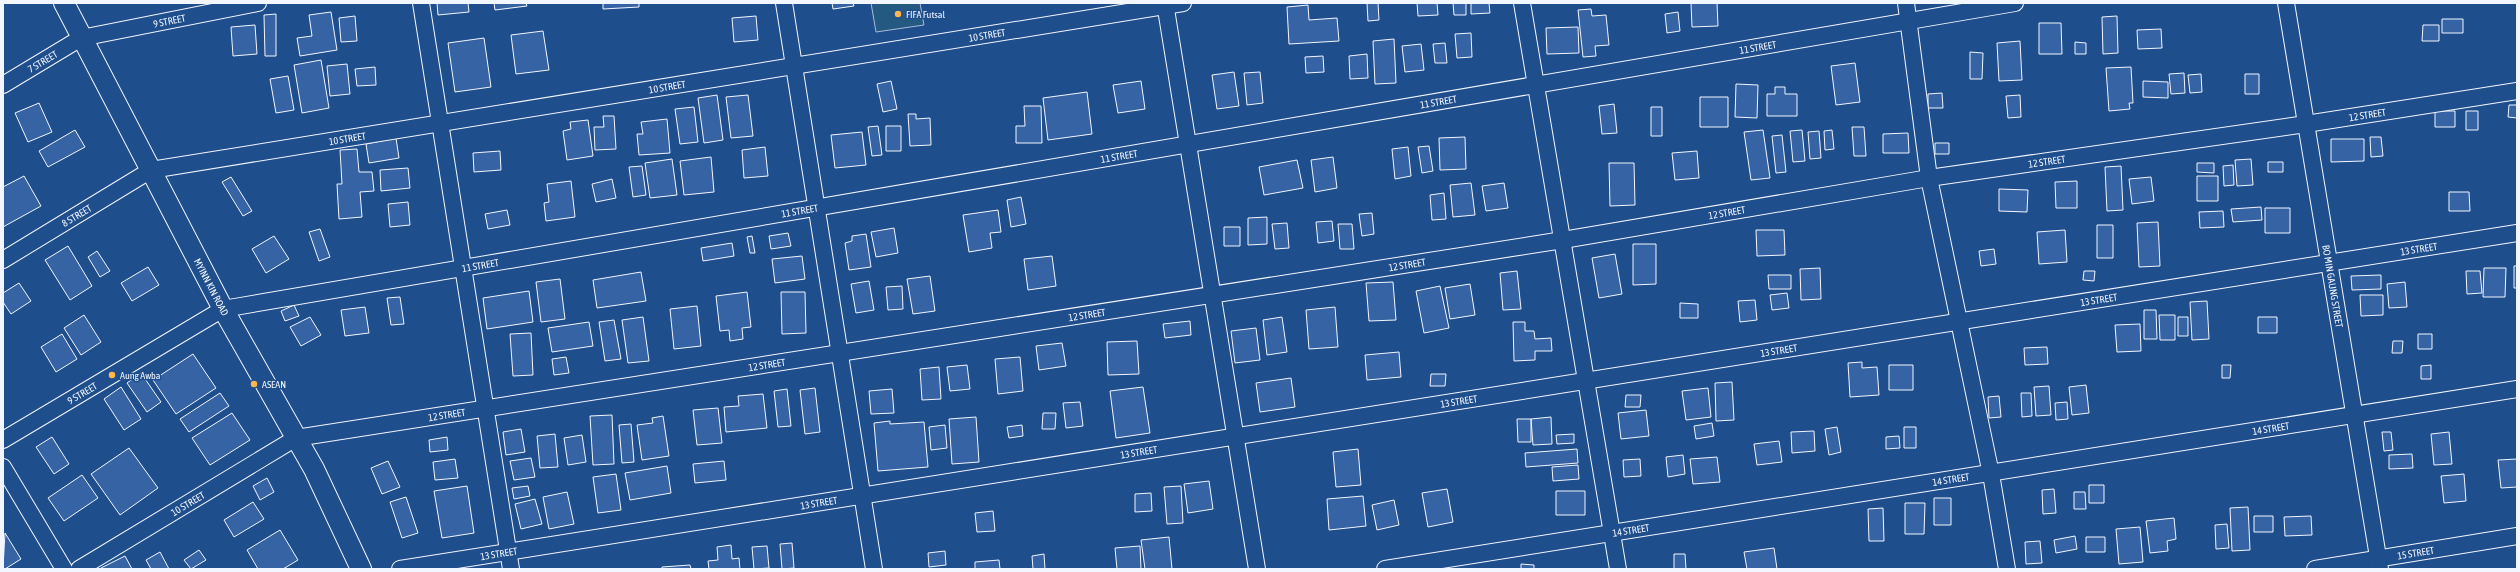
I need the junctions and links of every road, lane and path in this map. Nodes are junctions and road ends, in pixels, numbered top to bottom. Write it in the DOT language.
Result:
graph roads {
  1 [pos="64,3"];
  2 [pos="258,3"];
  3 [pos="421,3"];
  4 [pos="784,3"];
  5 [pos="1183,3"];
  6 [pos="1522,3"];
  7 [pos="1906,3"];
  8 [pos="2015,3"];
  9 [pos="2286,3"];
  10 [pos="1165,4"];
  11 [pos="1908,21"];
  12 [pos="81,38"];
  13 [pos="794,66"];
  14 [pos="3,85"];
  15 [pos="1536,86"];
  16 [pos="2517,91"];
  17 [pos="440,123"];
  18 [pos="2306,124"];
  19 [pos="1188,145"];
  20 [pos="151,170"];
  21 [pos="1930,178"];
  22 [pos="817,208"];
  23 [pos="2517,233"];
  24 [pos="1563,240"];
  25 [pos="3,260"];
  26 [pos="2329,264"];
  27 [pos="463,268"];
  28 [pos="1213,295"];
  29 [pos="223,309"];
  30 [pos="1961,321"];
  31 [pos="840,353"];
  32 [pos="1587,382"];
  33 [pos="2517,389"];
  34 [pos="485,409"];
  35 [pos="2355,417"];
  36 [pos="1236,437"];
  37 [pos="296,438"];
  38 [pos="3,440"];
  39 [pos="3,466"];
  40 [pos="1991,474"];
  41 [pos="862,496"];
  42 [pos="1612,533"];
  43 [pos="2517,536"];
  44 [pos="508,552"];
  45 [pos="2380,564"];
  46 [pos="64,569"];
  47 [pos="79,569"];
  48 [pos="362,569"];
  49 [pos="400,569"];
  50 [pos="511,569"];
  51 [pos="874,569"];
  52 [pos="1257,569"];
  53 [pos="1385,569"];
  54 [pos="1618,569"];
  55 [pos="2007,569"];
  56 [pos="2315,569"];
  1 -- 12 [label="street, MYINN KIN ROAD"];
  2 -- 12 [label="street, 9 STREET"];
  3 -- 17 [label="street"];
  4 -- 13 [label="street"];
  5 -- 10 [label="street, 10 STREET"];
  6 -- 15 [label="street"];
  7 -- 11 [label="street"];
  8 -- 11 [label="street, 11 STREET"];
  9 -- 18 [label="street, BO MIN GAUNG STREET"];
  10 -- 13 [label="street, 10 STREET"];
  10 -- 19 [label="street"];
  11 -- 15 [label="street, 11 STREET"];
  11 -- 21 [label="street"];
  12 -- 14 [label="street, 7 STREET"];
  12 -- 20 [label="street, MYINN KIN ROAD"];
  13 -- 17 [label="street, 10 STREET"];
  13 -- 22 [label="street"];
  15 -- 19 [label="street, 11 STREET"];
  15 -- 24 [label="street"];
  16 -- 18 [label="street, 12 STREET"];
  17 -- 20 [label="street, 10 STREET"];
  17 -- 27 [label="street"];
  18 -- 21 [label="street, 12 STREET"];
  18 -- 26 [label="street, BO MIN GAUNG STREET"];
  19 -- 22 [label="street, 11 STREET"];
  19 -- 28 [label="street"];
  20 -- 25 [label="street, 8 STREET"];
  20 -- 29 [label="street, MYINN KIN ROAD"];
  21 -- 24 [label="street, 12 STREET"];
  21 -- 30 [label="street"];
  22 -- 27 [label="street, 11 STREET"];
  22 -- 31 [label="street"];
  23 -- 26 [label="street, 13 STREET"];
  24 -- 28 [label="street, 12 STREET"];
  24 -- 32 [label="street"];
  26 -- 30 [label="street, 13 STREET"];
  26 -- 35 [label="street, BO MIN GAUNG STREET"];
  27 -- 29 [label="street, 11 STREET"];
  27 -- 34 [label="street"];
  28 -- 31 [label="street, 12 STREET"];
  28 -- 36 [label="street"];
  29 -- 37 [label="street, MYINN KIN ROAD"];
  29 -- 38 [label="street, 9 STREET"];
  30 -- 32 [label="street, 13 STREET"];
  30 -- 40 [label="street"];
  31 -- 34 [label="street, 12 STREET"];
  31 -- 41 [label="street"];
  32 -- 36 [label="street, 13 STREET"];
  32 -- 42 [label="street"];
  33 -- 35 [label="street, 14 STREET"];
  34 -- 37 [label="street, 12 STREET"];
  34 -- 44 [label="street"];
  35 -- 40 [label="street, 14 STREET"];
  35 -- 45 [label="street, BO MIN GAUNG STREET"];
  36 -- 41 [label="street, 13 STREET"];
  36 -- 52 [label="street"];
  37 -- 47 [label="street, 10 STREET"];
  37 -- 48 [label="street, MYINN KIN ROAD"];
  39 -- 46 [label="street"];
  40 -- 42 [label="street, 14 STREET"];
  40 -- 55 [label="street"];
  41 -- 44 [label="street, 13 STREET"];
  41 -- 51 [label="street"];
  42 -- 53 [label="street, 14 STREET"];
  42 -- 54 [label="street"];
  43 -- 45 [label="street, 15 STREET"];
  44 -- 49 [label="street, 13 STREET"];
  44 -- 50 [label="street"];
  45 -- 56 [label="street, 15 STREET"];
}
